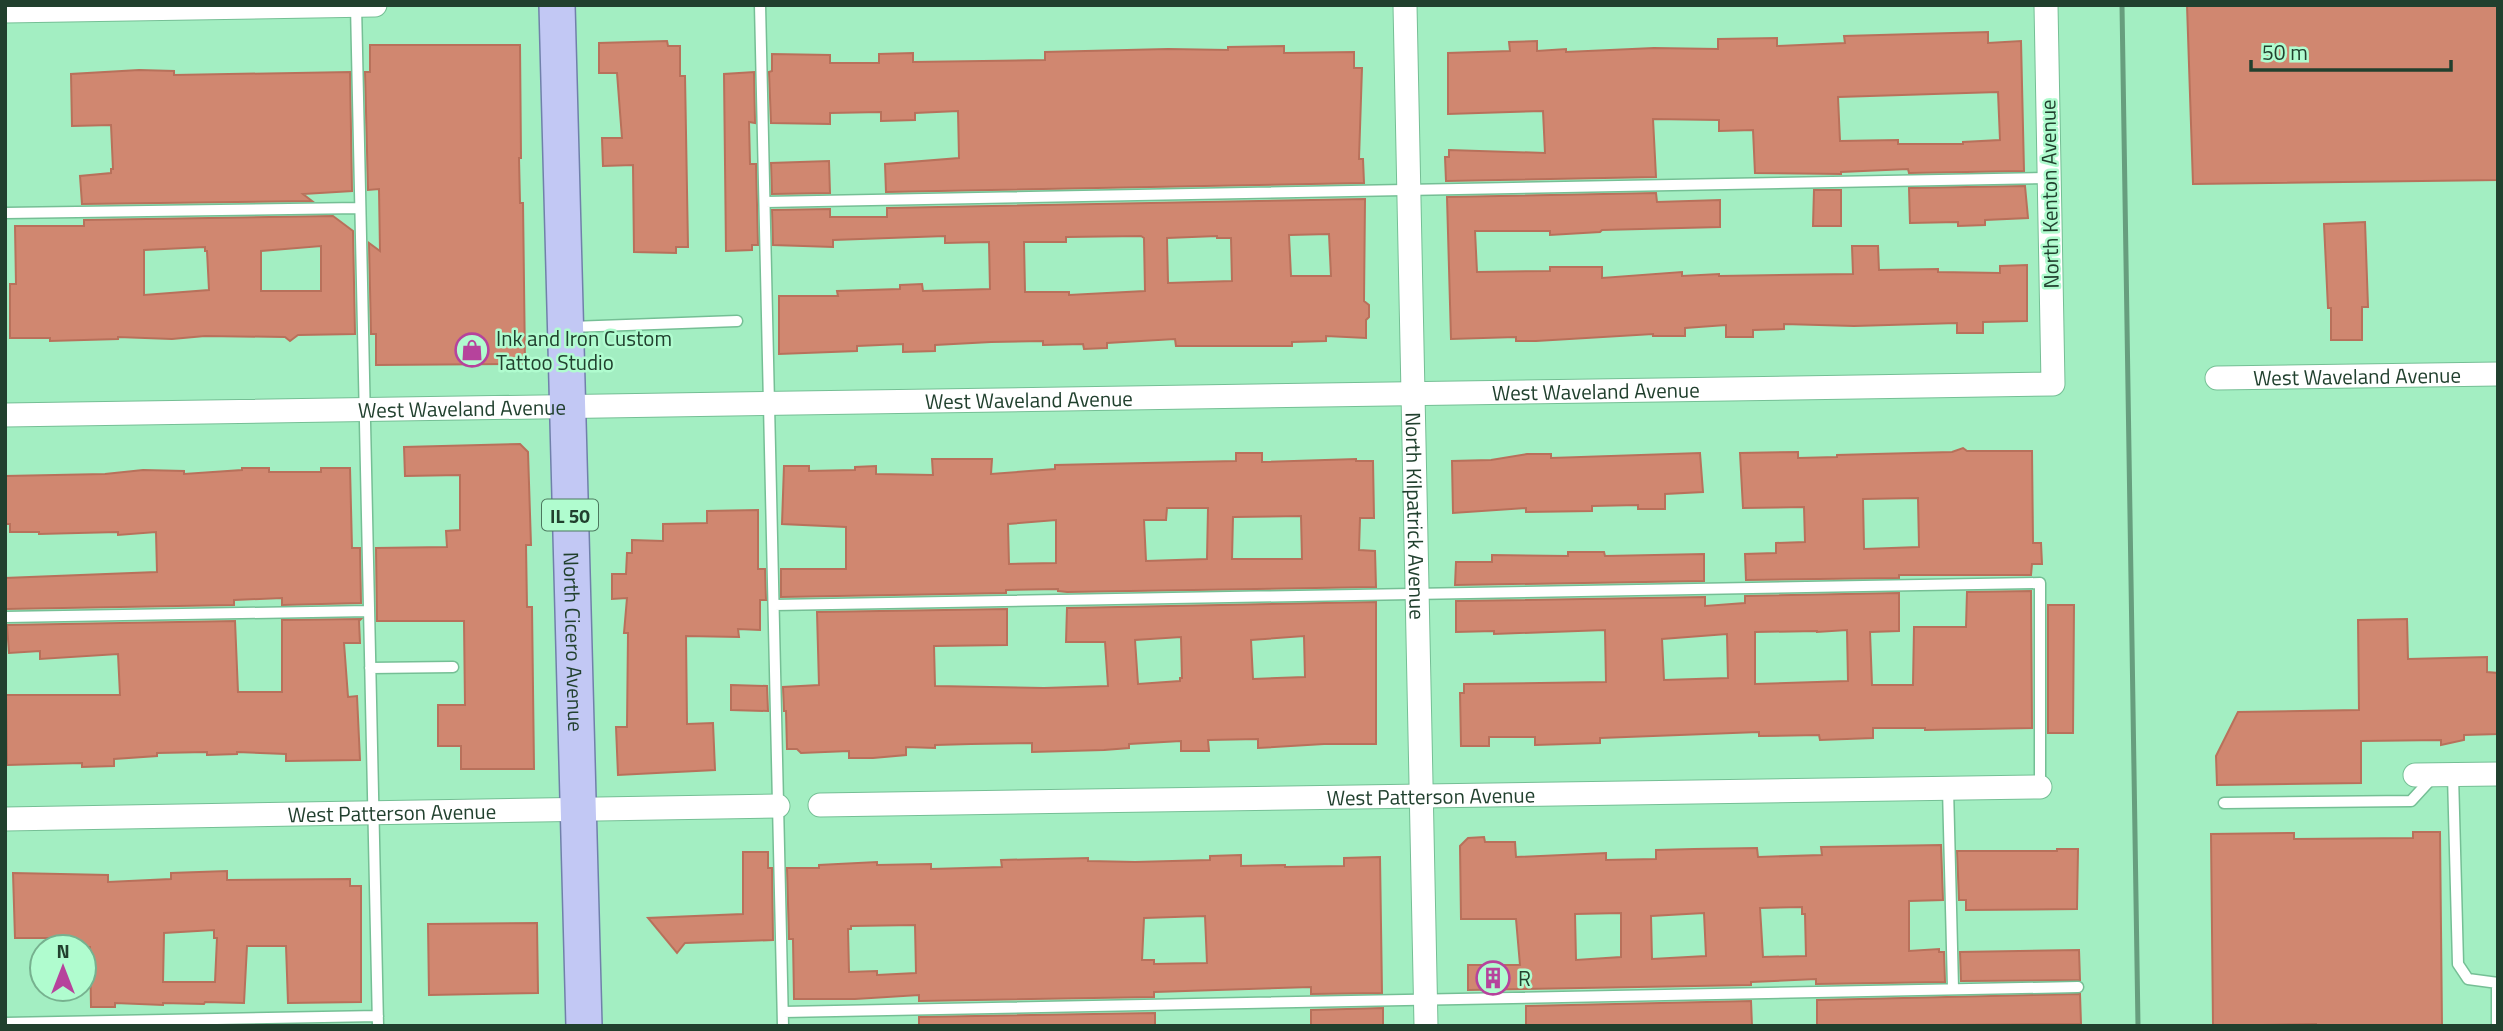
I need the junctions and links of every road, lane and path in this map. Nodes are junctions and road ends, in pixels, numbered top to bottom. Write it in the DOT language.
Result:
graph roads {
  1 [pos="356,5"];
  2 [pos="375,5"];
  3 [pos="556,5"];
  4 [pos="760,5"];
  5 [pos="1405,5"];
  6 [pos="2046,5"];
  7 [pos="5,11"];
  8 [pos="2049,178"];
  9 [pos="1409,191"];
  10 [pos="765,202"];
  11 [pos="360,208"];
  12 [pos="5,214"];
  13 [pos="737,321"];
  14 [pos="565,327"];
  15 [pos="2498,374"];
  16 [pos="2217,378"];
  17 [pos="2053,384"];
  18 [pos="1413,394"];
  19 [pos="769,403"];
  20 [pos="567,406"];
  21 [pos="365,409"];
  22 [pos="5,415"];
  23 [pos="1417,593"];
  24 [pos="774,605"];
  25 [pos="369,611"];
  26 [pos="5,617"];
  27 [pos="453,667"];
  28 [pos="370,668"];
  29 [pos="2498,774"];
  30 [pos="2434,775"];
  31 [pos="2040,787"];
  32 [pos="1948,788"];
  33 [pos="1421,796"];
  34 [pos="2224,803"];
  35 [pos="820,805"];
  36 [pos="778,806"];
  37 [pos="578,809"];
  38 [pos="373,813"];
  39 [pos="5,818"];
  40 [pos="2497,983"];
  41 [pos="2078,987"];
  42 [pos="1953,988"];
  43 [pos="1425,999"];
  44 [pos="783,1012"];
  45 [pos="378,1021"];
  46 [pos="5,1023"];
  47 [pos="584,1026"];
  48 [pos="783,1026"];
  49 [pos="1426,1026"];
  50 [pos="2497,1026"];
  1 -- 2 [label="street"];
  1 -- 7 [label="street"];
  1 -- 11 [label="lane"];
  3 -- 14 [label="main road, North Cicero Avenue / IL 50"];
  4 -- 10 [label="lane"];
  5 -- 9 [label="street, North Kilpatrick Avenue"];
  6 -- 8 [label="street, North Kenton Avenue"];
  8 -- 9 [label="lane"];
  8 -- 17 [label="street, North Kenton Avenue"];
  9 -- 10 [label="lane"];
  9 -- 18 [label="street, North Kilpatrick Avenue"];
  10 -- 19 [label="lane"];
  11 -- 12 [label="lane"];
  11 -- 21 [label="lane"];
  13 -- 14 [label="lane"];
  14 -- 20 [label="main road, North Cicero Avenue / IL 50"];
  15 -- 16 [label="street, West Waveland Avenue"];
  17 -- 18 [label="street, West Waveland Avenue"];
  18 -- 19 [label="street, West Waveland Avenue"];
  18 -- 23 [label="street, North Kilpatrick Avenue"];
  19 -- 20 [label="street, West Waveland Avenue"];
  19 -- 24 [label="lane"];
  20 -- 21 [label="street, West Waveland Avenue"];
  20 -- 37 [label="main road, North Cicero Avenue / IL 50"];
  21 -- 22 [label="street, West Waveland Avenue"];
  21 -- 25 [label="lane"];
  23 -- 24 [label="lane"];
  23 -- 31 [label="lane"];
  23 -- 33 [label="street, North Kilpatrick Avenue"];
  24 -- 36 [label="lane"];
  25 -- 26 [label="lane"];
  25 -- 28 [label="lane"];
  27 -- 28 [label="lane"];
  28 -- 38 [label="lane"];
  29 -- 30 [label="street"];
  30 -- 34 [label="lane"];
  30 -- 40 [label="lane"];
  31 -- 32 [label="street, West Patterson Avenue"];
  32 -- 33 [label="street, West Patterson Avenue"];
  32 -- 42 [label="lane"];
  33 -- 35 [label="street, West Patterson Avenue"];
  33 -- 43 [label="street, North Kilpatrick Avenue"];
  36 -- 37 [label="street, West Patterson Avenue"];
  36 -- 44 [label="lane"];
  37 -- 38 [label="street, West Patterson Avenue"];
  37 -- 47 [label="main road, North Cicero Avenue / IL 50"];
  38 -- 39 [label="street, West Patterson Avenue"];
  38 -- 45 [label="lane"];
  40 -- 50 [label="lane"];
  41 -- 42 [label="lane"];
  42 -- 43 [label="lane"];
  43 -- 44 [label="lane"];
  43 -- 49 [label="street, North Kilpatrick Avenue"];
  44 -- 48 [label="lane"];
  45 -- 46 [label="lane"];
}
